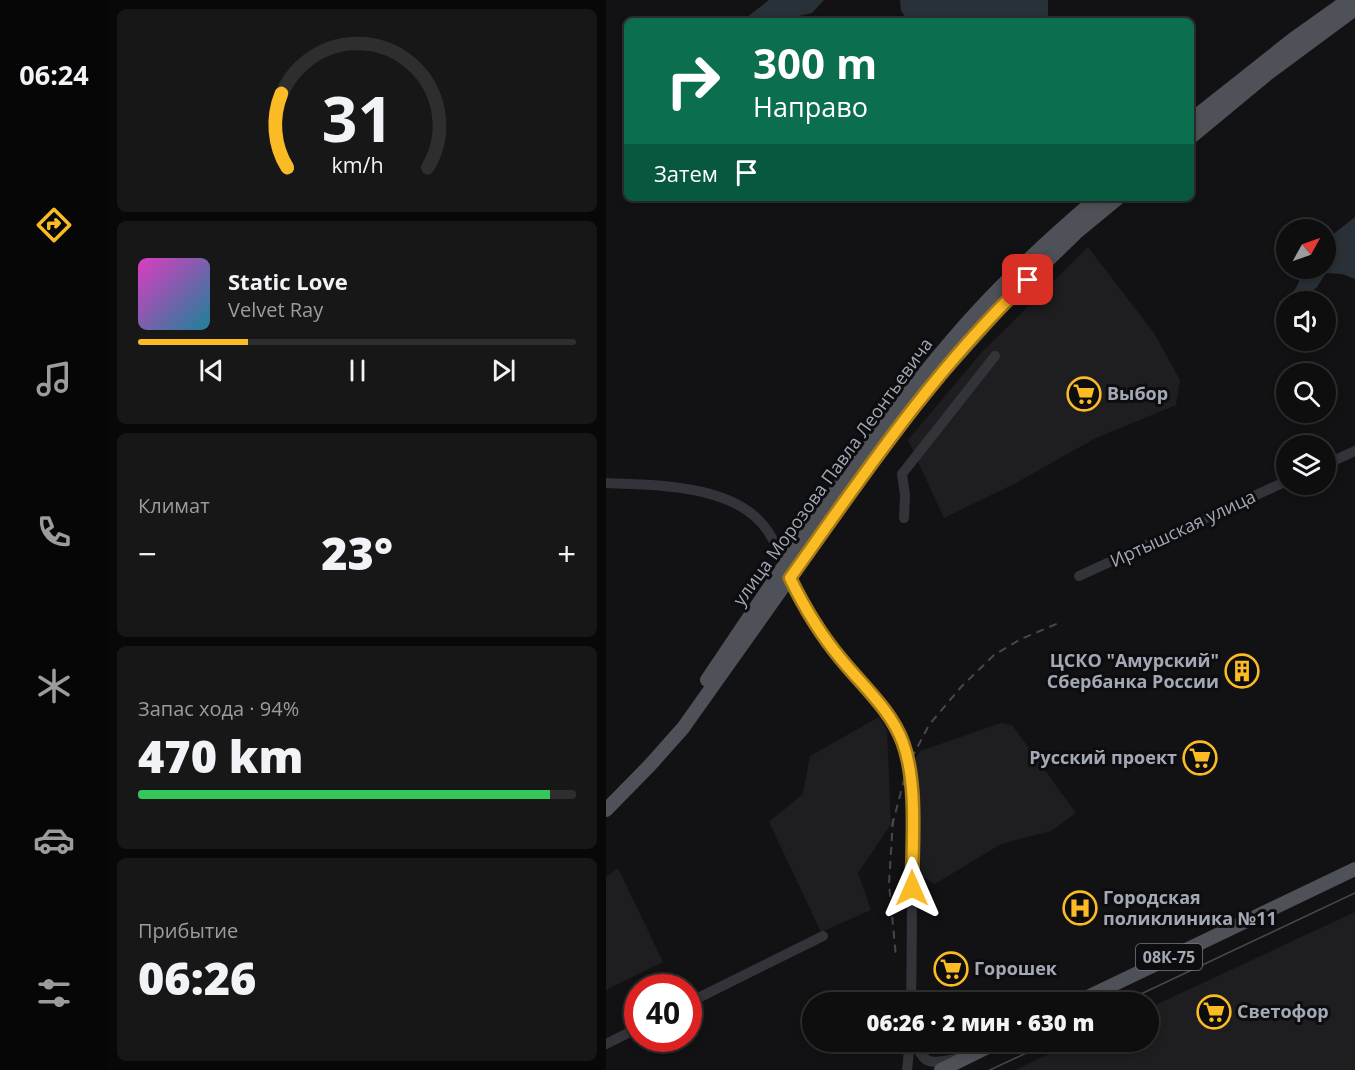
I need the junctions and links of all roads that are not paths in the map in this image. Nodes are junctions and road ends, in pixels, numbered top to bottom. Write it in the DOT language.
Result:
graph roads {
  1 [pos="1348,0"];
  2 [pos="1355,9"];
  3 [pos="1194,118"];
  4 [pos="1194,135"];
  5 [pos="1094,201"];
  6 [pos="1114,201"];
  7 [pos="994,356"];
  8 [pos="1355,451"];
  9 [pos="1336,460"];
  10 [pos="606,483"];
  11 [pos="1276,487"];
  12 [pos="904,518"];
  13 [pos="787,572"];
  14 [pos="1079,576"];
  15 [pos="606,810"];
  16 [pos="1355,869"];
  17 [pos="823,936"];
  18 [pos="911,992"];
  19 [pos="1098,992"];
  20 [pos="702,996"];
  21 [pos="624,1035"];
  22 [pos="606,1044"];
  23 [pos="909,1052"];
  24 [pos="919,1052"];
  25 [pos="978,1052"];
  26 [pos="968,1057"];
  27 [pos="908,1070"];
  28 [pos="941,1070"];
  1 -- 3 [label="main road"];
  2 -- 4 [label="main road"];
  5 -- 13 [label="main road, улица Морозова Павла Леонтьевича"];
  6 -- 13 [label="main road, улица Морозова Павла Леонтьевича"];
  7 -- 12 [label="street"];
  8 -- 9 [label="street"];
  10 -- 13 [label="street"];
  11 -- 14 [label="street, Иртышская улица"];
  13 -- 15 [label="main road, улица Морозова Павла Леонтьевича"];
  13 -- 18 [label="street"];
  16 -- 19 [label="main road, 08К-75"];
  17 -- 20 [label="street"];
  21 -- 22 [label="street"];
  23 -- 27 [label="street"];
  24 -- 26 [label="street"];
  25 -- 26 [label="main road"];
  26 -- 28 [label="main road"];
}
